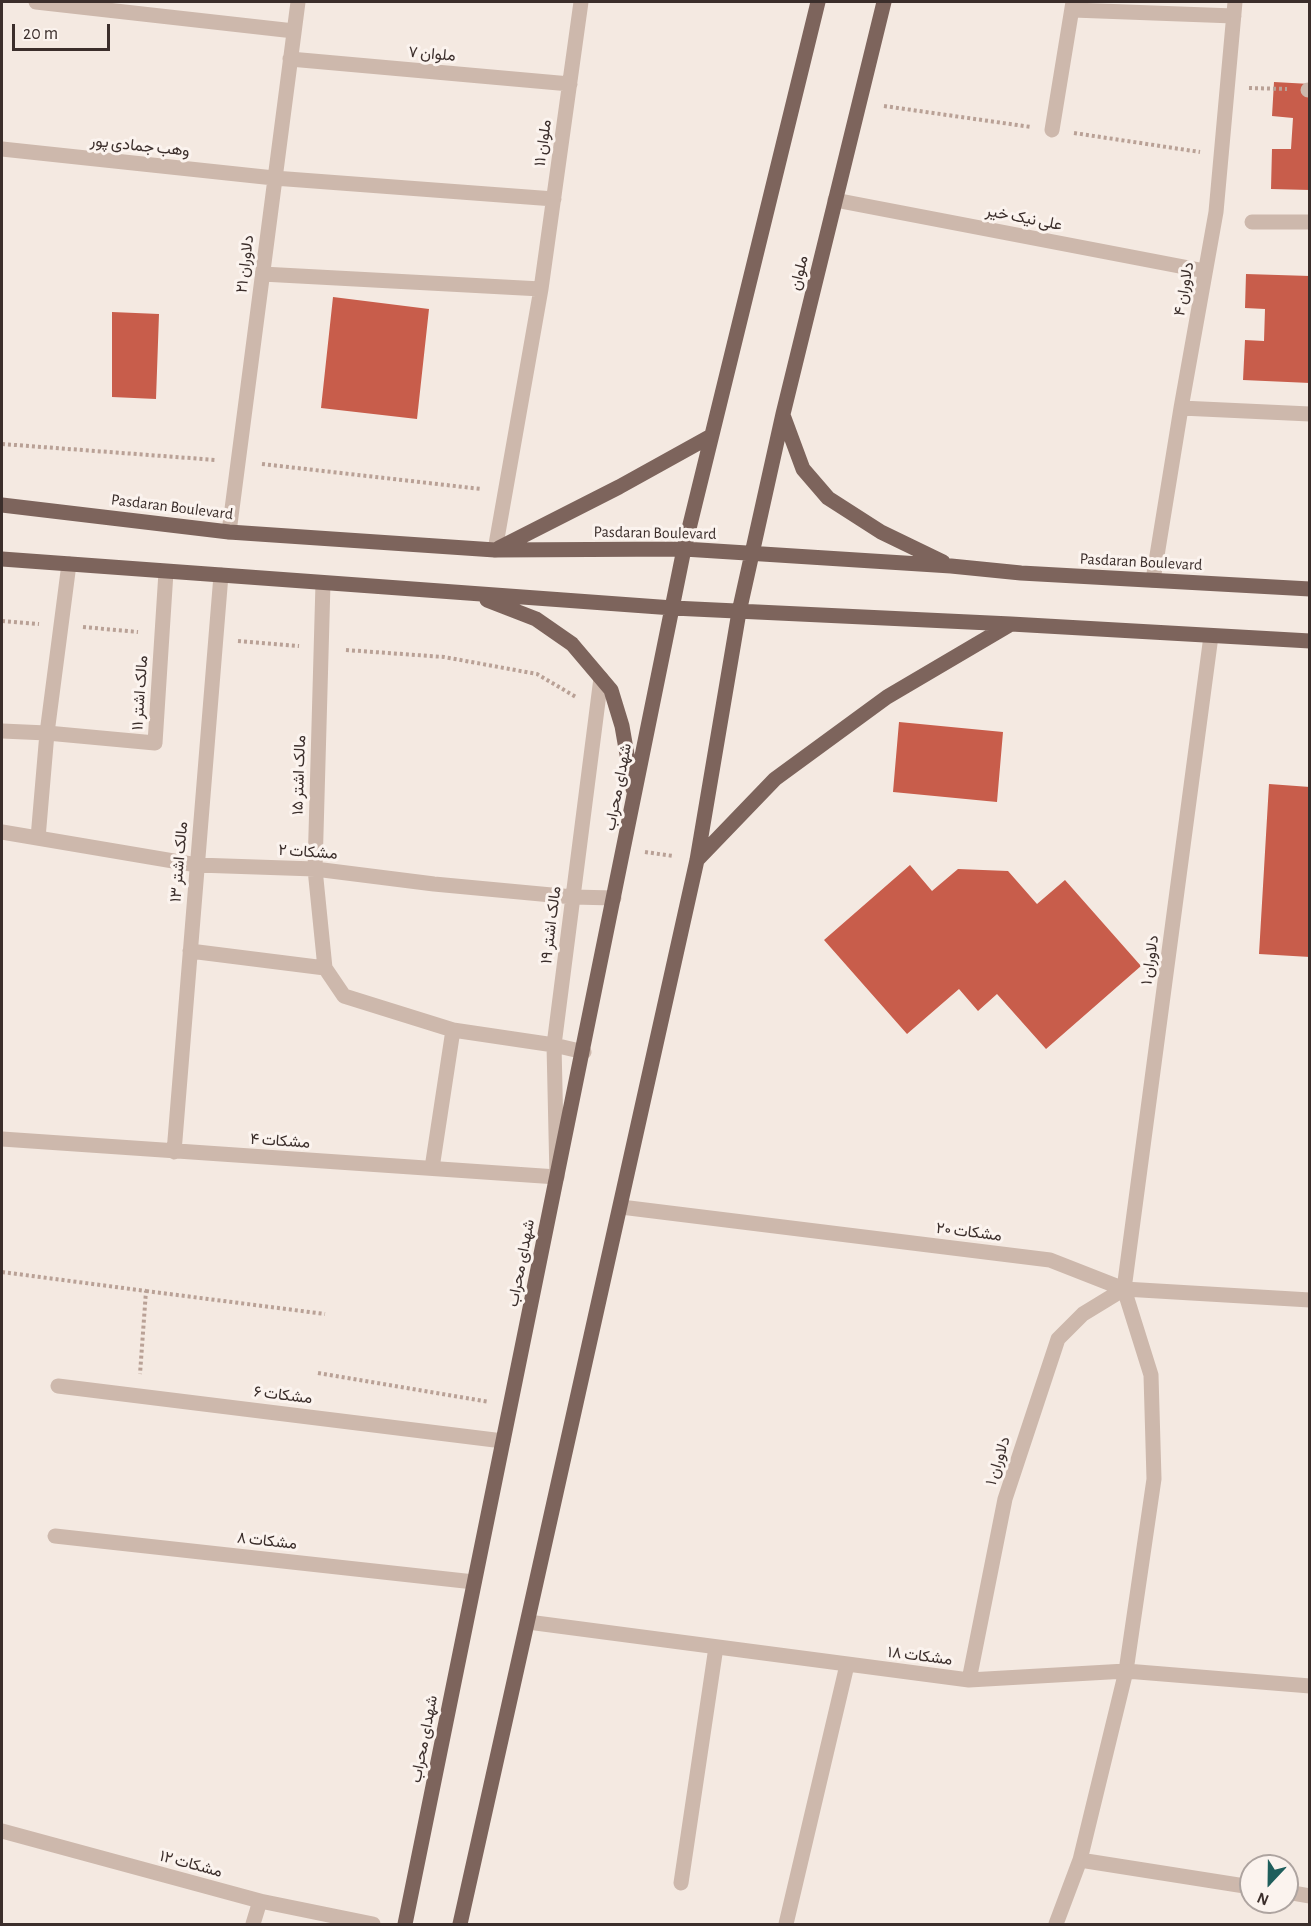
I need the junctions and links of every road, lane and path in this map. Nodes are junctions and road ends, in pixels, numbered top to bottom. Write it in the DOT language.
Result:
graph roads {
  1 [pos="36,2"];
  2 [pos="298,2"];
  3 [pos="581,2"];
  4 [pos="819,2"];
  5 [pos="884,2"];
  6 [pos="1073,6"];
  7 [pos="1234,9"];
  8 [pos="294,31"];
  9 [pos="290,59"];
  10 [pos="570,84"];
  11 [pos="1227,87"];
  12 [pos="1309,90"];
  13 [pos="1052,130"];
  14 [pos="2,149"];
  15 [pos="274,178"];
  16 [pos="554,199"];
  17 [pos="835,200"];
  18 [pos="1252,222"];
  19 [pos="1310,222"];
  20 [pos="1205,271"];
  21 [pos="262,274"];
  22 [pos="541,289"];
  23 [pos="1181,408"];
  24 [pos="783,414"];
  25 [pos="1310,414"];
  26 [pos="711,436"];
  27 [pos="2,505"];
  28 [pos="229,532"];
  29 [pos="684,549"];
  30 [pos="495,550"];
  31 [pos="752,554"];
  32 [pos="2,560"];
  33 [pos="69,564"];
  34 [pos="951,566"];
  35 [pos="166,572"];
  36 [pos="221,575"];
  37 [pos="1153,580"];
  38 [pos="323,583"];
  39 [pos="1310,589"];
  40 [pos="474,594"];
  41 [pos="673,609"];
  42 [pos="739,612"];
  43 [pos="1011,624"];
  44 [pos="1211,636"];
  45 [pos="1310,641"];
  46 [pos="601,678"];
  47 [pos="2,731"];
  48 [pos="47,733"];
  49 [pos="634,797"];
  50 [pos="2,832"];
  51 [pos="38,837"];
  52 [pos="624,848"];
  53 [pos="697,861"];
  54 [pos="197,865"];
  55 [pos="315,869"];
  56 [pos="573,897"];
  57 [pos="614,898"];
  58 [pos="190,951"];
  59 [pos="325,968"];
  60 [pos="453,1030"];
  61 [pos="555,1045"];
  62 [pos="584,1052"];
  63 [pos="2,1139"];
  64 [pos="174,1152"];
  65 [pos="432,1168"];
  66 [pos="557,1177"];
  67 [pos="621,1207"];
  68 [pos="2,1272"];
  69 [pos="1125,1289"];
  70 [pos="146,1291"];
  71 [pos="1310,1300"];
  72 [pos="325,1314"];
  73 [pos="318,1373"];
  74 [pos="58,1386"];
  75 [pos="138,1395"];
  76 [pos="510,1406"];
  77 [pos="503,1441"];
  78 [pos="56,1536"];
  79 [pos="474,1582"];
  80 [pos="528,1622"];
  81 [pos="716,1647"];
  82 [pos="847,1665"];
  83 [pos="1126,1671"];
  84 [pos="969,1680"];
  85 [pos="1310,1686"];
  86 [pos="2,1831"];
  87 [pos="1080,1860"];
  88 [pos="681,1883"];
  89 [pos="1239,1885"];
  90 [pos="260,1901"];
  91 [pos="253,1924"];
  92 [pos="373,1924"];
  93 [pos="405,1924"];
  94 [pos="460,1924"];
  95 [pos="786,1924"];
  96 [pos="1056,1924"];
  1 -- 8 [label="street"];
  2 -- 8 [label="street, دلاوران ۲۱"];
  3 -- 10 [label="street, ملوان ۱۱"];
  4 -- 26 [label="main road"];
  5 -- 17 [label="main road, ملوان"];
  6 -- 7 [label="street"];
  6 -- 13 [label="street"];
  7 -- 11 [label="street, دلاوران ۴"];
  8 -- 9 [label="street, دلاوران ۲۱"];
  9 -- 10 [label="street, ملوان ۷"];
  9 -- 15 [label="street, دلاوران ۲۱"];
  10 -- 16 [label="street, ملوان ۱۱"];
  11 -- 12 [label="path"];
  11 -- 20 [label="street, دلاوران ۴"];
  14 -- 15 [label="street, وهب جمادی پور"];
  15 -- 16 [label="street, وهب جمادی پور"];
  15 -- 21 [label="street, دلاوران ۲۱"];
  16 -- 22 [label="street, ملوان ۱۱"];
  17 -- 20 [label="street, علی نیک خیر"];
  17 -- 24 [label="main road, ملوان"];
  18 -- 19 [label="street"];
  20 -- 23 [label="street, دلاوران ۴"];
  21 -- 22 [label="street"];
  21 -- 28 [label="street, دلاوران ۲۱"];
  22 -- 30 [label="street, ملوان ۱۱"];
  23 -- 25 [label="street"];
  23 -- 37 [label="street, دلاوران ۴"];
  24 -- 31 [label="main road, ملوان"];
  24 -- 34 [label="main road"];
  26 -- 29 [label="main road"];
  26 -- 30 [label="main road"];
  27 -- 28 [label="main road, Pasdaran Boulevard"];
  28 -- 30 [label="main road, Pasdaran Boulevard"];
  29 -- 30 [label="main road, Pasdaran Boulevard"];
  29 -- 31 [label="main road, Pasdaran Boulevard"];
  29 -- 41 [label="main road, شهدای محراب"];
  31 -- 34 [label="main road, Pasdaran Boulevard"];
  31 -- 42 [label="main road, ملوان"];
  32 -- 33 [label="main road"];
  33 -- 35 [label="main road"];
  33 -- 48 [label="street"];
  34 -- 37 [label="main road, Pasdaran Boulevard"];
  35 -- 36 [label="main road"];
  35 -- 48 [label="street, مالک اشتر ۱۱"];
  36 -- 38 [label="main road"];
  36 -- 54 [label="street, مالک اشتر ۱۳"];
  37 -- 39 [label="main road, Pasdaran Boulevard"];
  38 -- 40 [label="main road"];
  38 -- 55 [label="street, مالک اشتر ۱۵"];
  40 -- 41 [label="main road"];
  40 -- 46 [label="main road"];
  41 -- 42 [label="main road"];
  41 -- 49 [label="main road, شهدای محراب"];
  42 -- 43 [label="main road"];
  42 -- 53 [label="main road"];
  43 -- 44 [label="main road"];
  43 -- 53 [label="main road"];
  44 -- 45 [label="main road"];
  44 -- 69 [label="street, دلاوران ۱"];
  46 -- 49 [label="main road"];
  46 -- 56 [label="street, مالک اشتر ۱۹"];
  47 -- 48 [label="street"];
  48 -- 51 [label="street"];
  49 -- 52 [label="main road, شهدای محراب"];
  50 -- 51 [label="street, مشکات ۲"];
  51 -- 54 [label="street, مشکات ۲"];
  52 -- 53 [label="path"];
  52 -- 57 [label="main road, شهدای محراب"];
  53 -- 67 [label="main road"];
  54 -- 55 [label="street, مشکات ۲"];
  54 -- 58 [label="street, مالک اشتر ۱۳"];
  55 -- 56 [label="street, مشکات ۲"];
  55 -- 59 [label="street, مالک اشتر ۱۵"];
  56 -- 57 [label="street, مشکات ۲"];
  56 -- 61 [label="street, مالک اشتر ۱۹"];
  57 -- 62 [label="main road, شهدای محراب"];
  58 -- 59 [label="street"];
  58 -- 64 [label="street, مالک اشتر ۱۳"];
  59 -- 60 [label="street"];
  60 -- 61 [label="street"];
  60 -- 65 [label="street"];
  61 -- 62 [label="street"];
  61 -- 66 [label="street, مالک اشتر ۱۹"];
  62 -- 66 [label="main road, شهدای محراب"];
  63 -- 64 [label="street, مشکات ۴"];
  64 -- 65 [label="street, مشکات ۴"];
  65 -- 66 [label="street, مشکات ۴"];
  66 -- 76 [label="main road, شهدای محراب"];
  67 -- 69 [label="street, مشکات ۲۰"];
  67 -- 80 [label="main road"];
  68 -- 70 [label="path"];
  69 -- 71 [label="street, مشکات ۲۰"];
  69 -- 83 [label="street, دلاوران ۱"];
  69 -- 84 [label="street, دلاوران ۱"];
  70 -- 72 [label="path"];
  70 -- 75 [label="path"];
  73 -- 76 [label="path"];
  74 -- 75 [label="street, مشکات ۶"];
  75 -- 77 [label="street, مشکات ۶"];
  76 -- 77 [label="main road, شهدای محراب"];
  77 -- 79 [label="main road, شهدای محراب"];
  78 -- 79 [label="street, مشکات ۸"];
  79 -- 93 [label="main road, شهدای محراب"];
  80 -- 81 [label="street, مشکات ۱۸"];
  80 -- 94 [label="main road"];
  81 -- 82 [label="street, مشکات ۱۸"];
  81 -- 88 [label="street"];
  82 -- 84 [label="street, مشکات ۱۸"];
  82 -- 95 [label="street"];
  83 -- 84 [label="street, مشکات ۱۸"];
  83 -- 85 [label="street, مشکات ۱۸"];
  83 -- 87 [label="street, دلاوران ۱"];
  86 -- 90 [label="street, مشکات ۱۲"];
  87 -- 89 [label="street"];
  87 -- 96 [label="street, دلاوران ۱"];
  90 -- 91 [label="street"];
  90 -- 92 [label="street, مشکات ۱۲"];
}
